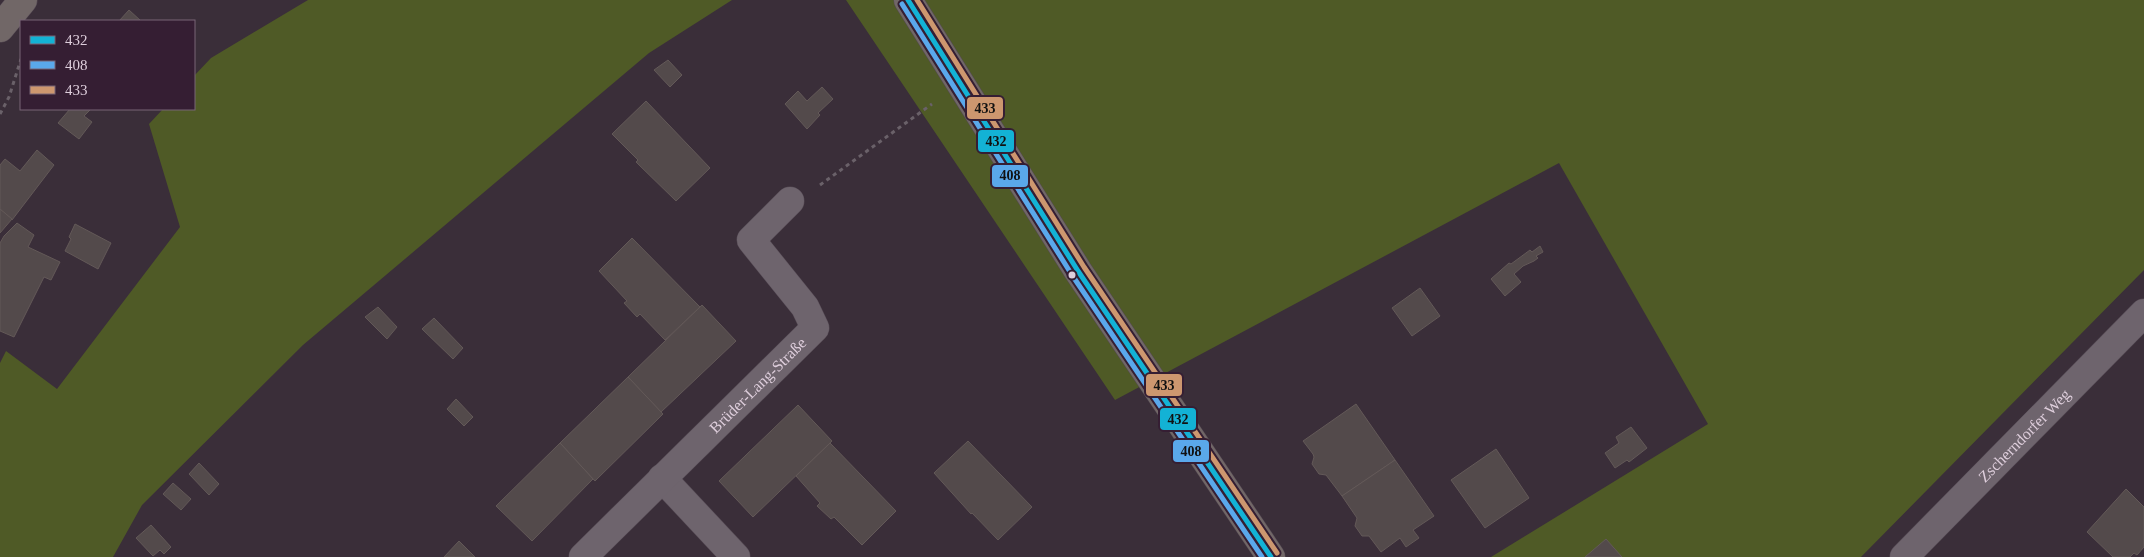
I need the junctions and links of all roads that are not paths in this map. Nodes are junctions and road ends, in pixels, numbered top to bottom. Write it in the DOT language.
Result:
graph roads {
  1 [pos="23,0"];
  2 [pos="908,0"];
  3 [pos="0,28"];
  4 [pos="790,201"];
  5 [pos="2144,314"];
  6 [pos="662,478"];
  7 [pos="583,557"];
  8 [pos="736,557"];
  9 [pos="1272,557"];
  10 [pos="1904,557"];
  1 -- 3 [label="main road"];
  2 -- 9 [label="main road"];
  4 -- 6 [label="street, Brüder-Lang-Straße"];
  5 -- 10 [label="street, Zscherndorfer Weg"];
  6 -- 7 [label="street, Brüder-Lang-Straße"];
  6 -- 8 [label="street"];
}
